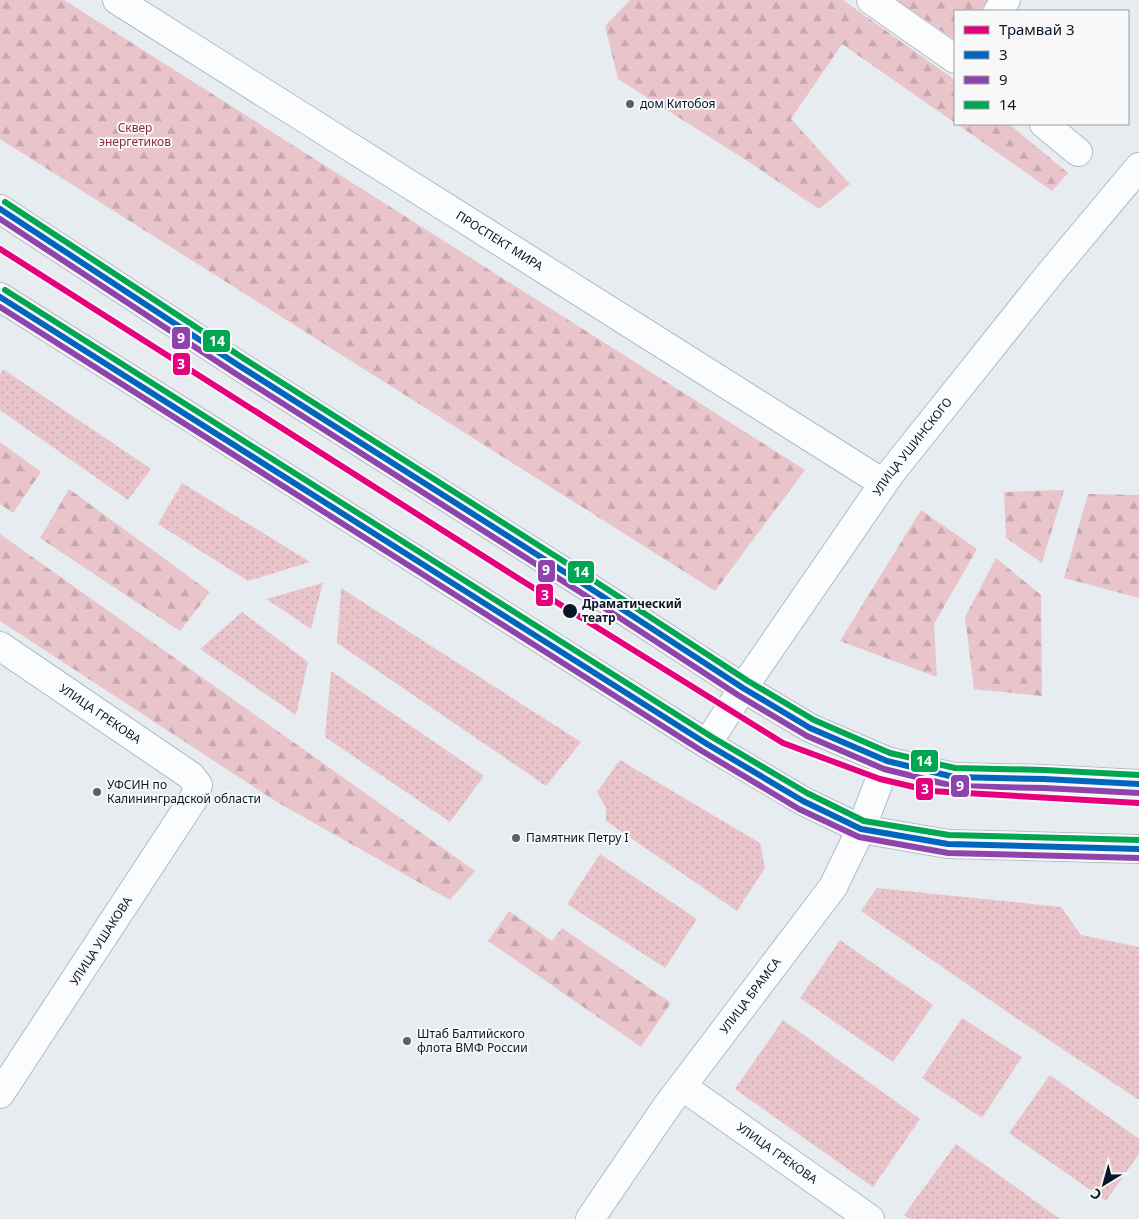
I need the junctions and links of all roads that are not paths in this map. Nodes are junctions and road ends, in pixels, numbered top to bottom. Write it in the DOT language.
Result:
graph roads {
  1 [pos="117,0"];
  2 [pos="871,0"];
  3 [pos="954,58"];
  4 [pos="1045,125"];
  5 [pos="1078,152"];
  6 [pos="1139,167"];
  7 [pos="0,209"];
  8 [pos="0,297"];
  9 [pos="884,483"];
  10 [pos="0,646"];
  11 [pos="743,688"];
  12 [pos="707,744"];
  13 [pos="887,761"];
  14 [pos="1139,784"];
  15 [pos="198,785"];
  16 [pos="861,829"];
  17 [pos="1139,849"];
  18 [pos="683,1088"];
  19 [pos="0,1094"];
  20 [pos="590,1219"];
  21 [pos="870,1219"];
  1 -- 9 [label="main road, ПРОСПЕКТ МИРА"];
  2 -- 3 [label="main road"];
  4 -- 5 [label="main road"];
  6 -- 9 [label="main road, УЛИЦА УШИНСКОГО"];
  7 -- 11 [label="main road"];
  8 -- 12 [label="main road"];
  9 -- 11 [label="main road, УЛИЦА УШИНСКОГО"];
  10 -- 15 [label="main road, УЛИЦА ГРЕКОВА"];
  11 -- 12 [label="main road, УЛИЦА УШИНСКОГО"];
  11 -- 13 [label="main road"];
  12 -- 16 [label="main road"];
  13 -- 14 [label="main road"];
  13 -- 16 [label="main road, УЛИЦА БРАМСА"];
  15 -- 19 [label="main road, УЛИЦА УШАКОВА"];
  16 -- 17 [label="main road"];
  16 -- 18 [label="main road, УЛИЦА БРАМСА"];
  18 -- 20 [label="main road, УЛИЦА БРАМСА"];
  18 -- 21 [label="main road, УЛИЦА ГРЕКОВА"];
}
